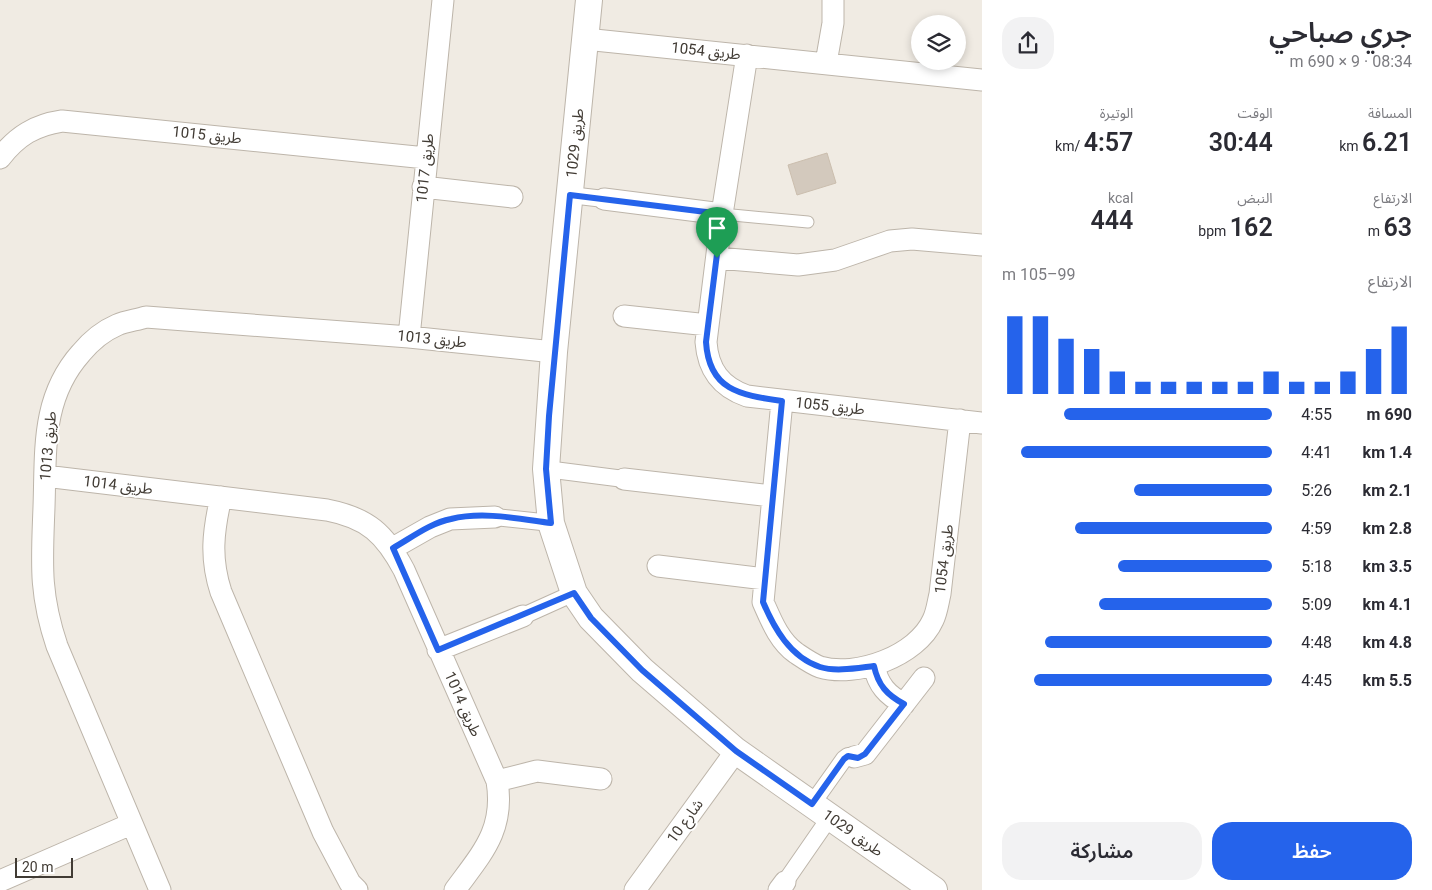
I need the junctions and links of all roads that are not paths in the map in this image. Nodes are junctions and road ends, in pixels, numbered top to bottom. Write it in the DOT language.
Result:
graph roads {
  1 [pos="443,0"];
  2 [pos="589,0"];
  3 [pos="833,0"];
  4 [pos="585,39"];
  5 [pos="747,55"];
  6 [pos="826,63"];
  7 [pos="982,80"];
  8 [pos="0,158"];
  9 [pos="426,158"];
  10 [pos="423,187"];
  11 [pos="570,195"];
  12 [pos="512,197"];
  13 [pos="604,199"];
  14 [pos="722,214"];
  15 [pos="808,222"];
  16 [pos="982,245"];
  17 [pos="717,258"];
  18 [pos="624,316"];
  19 [pos="708,326"];
  20 [pos="409,337"];
  21 [pos="554,352"];
  22 [pos="782,401"];
  23 [pos="960,420"];
  24 [pos="982,422"];
  25 [pos="546,469"];
  26 [pos="45,476"];
  27 [pos="624,479"];
  28 [pos="772,496"];
  29 [pos="221,497"];
  30 [pos="495,517"];
  31 [pos="551,523"];
  32 [pos="393,548"];
  33 [pos="658,566"];
  34 [pos="765,580"];
  35 [pos="574,593"];
  36 [pos="523,616"];
  37 [pos="438,650"];
  38 [pos="874,666"];
  39 [pos="924,678"];
  40 [pos="904,704"];
  41 [pos="736,751"];
  42 [pos="854,757"];
  43 [pos="601,779"];
  44 [pos="497,781"];
  45 [pos="821,810"];
  46 [pos="131,824"];
  47 [pos="0,881"];
  48 [pos="782,886"];
  49 [pos="160,890"];
  50 [pos="357,890"];
  51 [pos="455,890"];
  52 [pos="635,890"];
  53 [pos="934,890"];
  1 -- 9 [label="street, طريق 1017"];
  2 -- 4 [label="street, طريق 1029"];
  3 -- 6 [label="street"];
  4 -- 5 [label="street, طريق 1054"];
  4 -- 11 [label="street, طريق 1029"];
  5 -- 6 [label="street, طريق 1054"];
  5 -- 14 [label="street, طريق 1055"];
  6 -- 7 [label="street, طريق 1054"];
  8 -- 9 [label="street, طريق 1015"];
  9 -- 10 [label="street, طريق 1017"];
  10 -- 12 [label="street"];
  10 -- 20 [label="street, طريق 1017"];
  11 -- 13 [label="street"];
  11 -- 21 [label="street, طريق 1029"];
  13 -- 14 [label="street"];
  14 -- 15 [label="lane"];
  14 -- 17 [label="street, طريق 1055"];
  16 -- 17 [label="street"];
  17 -- 19 [label="street, طريق 1055"];
  18 -- 19 [label="street"];
  19 -- 22 [label="street, طريق 1055"];
  20 -- 21 [label="street, طريق 1013"];
  20 -- 26 [label="street, طريق 1013"];
  21 -- 25 [label="street, طريق 1029"];
  22 -- 23 [label="street, طريق 1055"];
  22 -- 28 [label="street, طريق 1054"];
  23 -- 24 [label="street, طريق 1055"];
  23 -- 38 [label="street, طريق 1054"];
  25 -- 27 [label="street"];
  25 -- 31 [label="street, طريق 1029"];
  26 -- 29 [label="street, طريق 1014"];
  26 -- 46 [label="street, طريق 1013"];
  27 -- 28 [label="street"];
  28 -- 34 [label="street, طريق 1054"];
  29 -- 32 [label="street, طريق 1014"];
  29 -- 50 [label="street"];
  30 -- 31 [label="street"];
  30 -- 32 [label="street"];
  31 -- 35 [label="street, طريق 1029"];
  32 -- 37 [label="street, طريق 1014"];
  33 -- 34 [label="street"];
  34 -- 38 [label="street, طريق 1054"];
  35 -- 36 [label="street"];
  35 -- 41 [label="street, طريق 1029"];
  36 -- 37 [label="street"];
  37 -- 44 [label="street, طريق 1014"];
  38 -- 40 [label="street"];
  39 -- 40 [label="street"];
  40 -- 42 [label="street"];
  41 -- 45 [label="street, طريق 1029"];
  41 -- 52 [label="street, شارع 10"];
  42 -- 45 [label="street"];
  43 -- 44 [label="street"];
  44 -- 51 [label="street, طريق 1014"];
  45 -- 48 [label="street"];
  45 -- 53 [label="street, طريق 1029"];
  46 -- 47 [label="street"];
  46 -- 49 [label="street, طريق 1013"];
}
